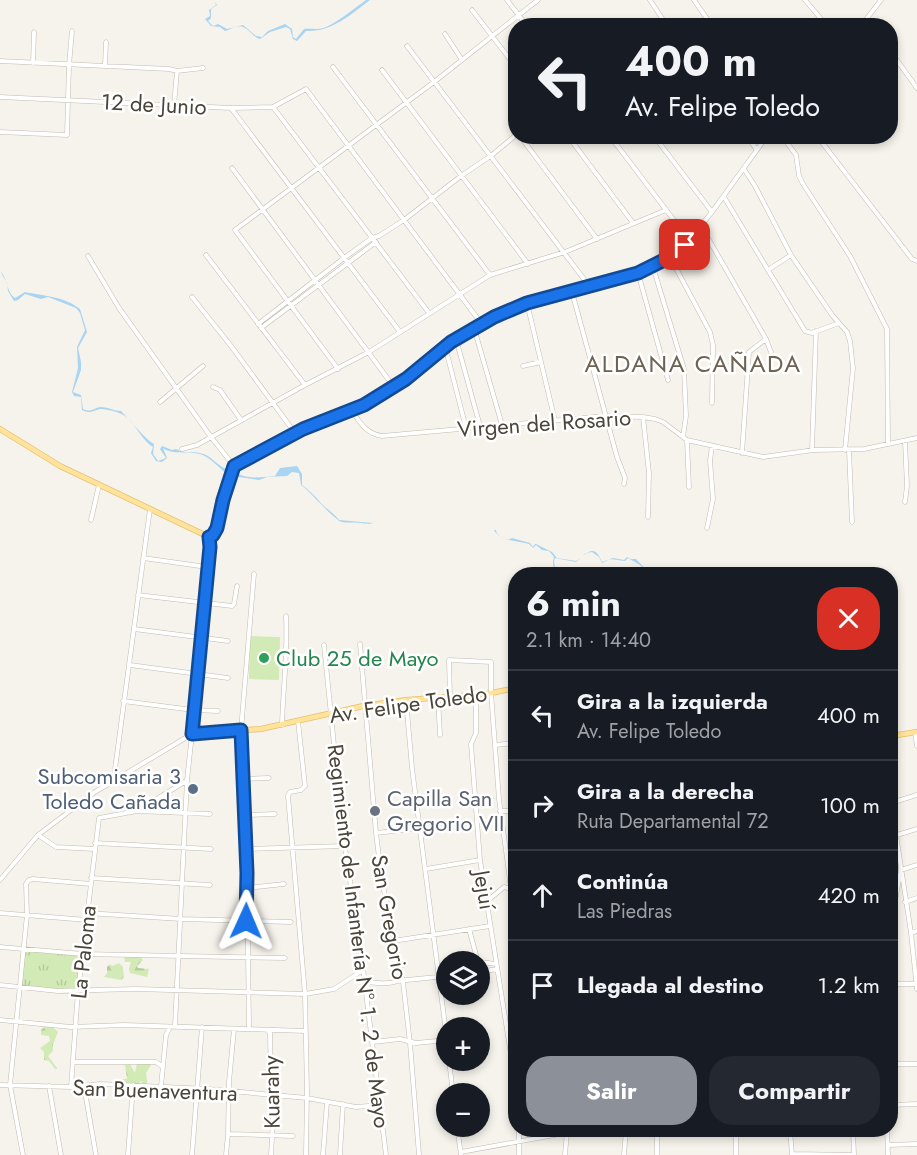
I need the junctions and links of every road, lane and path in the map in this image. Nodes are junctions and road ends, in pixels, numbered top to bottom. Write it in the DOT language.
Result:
graph roads {
  1 [pos="507,0"];
  2 [pos="538,0"];
  3 [pos="694,0"];
  4 [pos="806,0"];
  5 [pos="881,0"];
  6 [pos="652,1"];
  7 [pos="472,10"];
  8 [pos="519,16"];
  9 [pos="516,18"];
  10 [pos="663,18"];
  11 [pos="706,18"];
  12 [pos="821,18"];
  13 [pos="867,18"];
  14 [pos="508,24"];
  15 [pos="72,31"];
  16 [pos="34,32"];
  17 [pos="445,34"];
  18 [pos="493,36"];
  19 [pos="106,42"];
  20 [pos="407,46"];
  21 [pos="508,56"];
  22 [pos="462,60"];
  23 [pos="0,61"];
  24 [pos="898,62"];
  25 [pos="33,63"];
  26 [pos="69,65"];
  27 [pos="105,66"];
  28 [pos="333,66"];
  29 [pos="203,68"];
  30 [pos="382,70"];
  31 [pos="177,71"];
  32 [pos="434,82"];
  33 [pos="917,88"];
  34 [pos="0,97"];
  35 [pos="68,100"];
  36 [pos="405,103"];
  37 [pos="174,105"];
  38 [pos="273,107"];
  39 [pos="231,108"];
  40 [pos="377,125"];
  41 [pos="0,132"];
  42 [pos="508,143"];
  43 [pos="524,144"];
  44 [pos="574,144"];
  45 [pos="616,144"];
  46 [pos="660,144"];
  47 [pos="753,144"];
  48 [pos="761,144"];
  49 [pos="788,144"];
  50 [pos="823,144"];
  51 [pos="349,147"];
  52 [pos="757,150"];
  53 [pos="492,155"];
  54 [pos="232,168"];
  55 [pos="320,169"];
  56 [pos="744,169"];
  57 [pos="461,176"];
  58 [pos="292,189"];
  59 [pos="724,197"];
  60 [pos="432,198"];
  61 [pos="262,210"];
  62 [pos="666,210"];
  63 [pos="712,212"];
  64 [pos="404,220"];
  65 [pos="633,223"];
  66 [pos="701,226"];
  67 [pos="379,236"];
  68 [pos="372,238"];
  69 [pos="597,239"];
  70 [pos="689,240"];
  71 [pos="376,243"];
  72 [pos="565,252"];
  73 [pos="206,255"];
  74 [pos="791,255"];
  75 [pos="88,256"];
  76 [pos="670,257"];
  77 [pos="344,258"];
  78 [pos="917,261"];
  79 [pos="348,263"];
  80 [pos="528,264"];
  81 [pos="653,267"];
  82 [pos="768,270"];
  83 [pos="638,273"];
  84 [pos="490,275"];
  85 [pos="317,284"];
  86 [pos="590,287"];
  87 [pos="572,292"];
  88 [pos="460,294"];
  89 [pos="192,297"];
  90 [pos="527,303"];
  91 [pos="290,304"];
  92 [pos="429,313"];
  93 [pos="839,323"];
  94 [pos="481,324"];
  95 [pos="260,326"];
  96 [pos="474,328"];
  97 [pos="816,331"];
  98 [pos="400,332"];
  99 [pos="456,339"];
  100 [pos="766,339"];
  101 [pos="445,346"];
  102 [pos="369,352"];
  103 [pos="771,352"];
  104 [pos="541,362"];
  105 [pos="203,366"];
  106 [pos="524,366"];
  107 [pos="338,369"];
  108 [pos="668,380"];
  109 [pos="305,385"];
  110 [pos="213,387"];
  111 [pos="394,387"];
  112 [pos="177,389"];
  113 [pos="160,402"];
  114 [pos="274,402"];
  115 [pos="712,403"];
  116 [pos="352,410"];
  117 [pos="606,416"];
  118 [pos="643,417"];
  119 [pos="241,420"];
  120 [pos="555,421"];
  121 [pos="502,425"];
  122 [pos="480,426"];
  123 [pos="466,428"];
  124 [pos="0,429"];
  125 [pos="295,433"];
  126 [pos="211,437"];
  127 [pos="685,438"];
  128 [pos="917,438"];
  129 [pos="905,441"];
  130 [pos="888,444"];
  131 [pos="712,446"];
  132 [pos="182,449"];
  133 [pos="847,450"];
  134 [pos="812,451"];
  135 [pos="742,453"];
  136 [pos="233,468"];
  137 [pos="99,484"];
  138 [pos="624,484"];
  139 [pos="689,487"];
  140 [pos="905,502"];
  141 [pos="150,509"];
  142 [pos="648,517"];
  143 [pos="91,520"];
  144 [pos="852,522"];
  145 [pos="707,528"];
  146 [pos="209,537"];
  147 [pos="143,558"];
  148 [pos="207,567"];
  149 [pos="254,574"];
  150 [pos="237,586"];
  151 [pos="138,596"];
  152 [pos="204,603"];
  153 [pos="286,616"];
  154 [pos="134,629"];
  155 [pos="201,638"];
  156 [pos="228,641"];
  157 [pos="360,644"];
  158 [pos="324,645"];
  159 [pos="130,665"];
  160 [pos="197,674"];
  161 [pos="228,678"];
  162 [pos="508,690"];
  163 [pos="491,693"];
  164 [pos="476,694"];
  165 [pos="450,697"];
  166 [pos="438,698"];
  167 [pos="406,700"];
  168 [pos="123,701"];
  169 [pos="363,706"];
  170 [pos="194,710"];
  171 [pos="218,711"];
  172 [pos="331,713"];
  173 [pos="298,721"];
  174 [pos="282,725"];
  175 [pos="241,730"];
  176 [pos="916,732"];
  177 [pos="192,734"];
  178 [pos="440,735"];
  179 [pos="898,735"];
  180 [pos="508,744"];
  181 [pos="495,745"];
  182 [pos="917,746"];
  183 [pos="269,778"];
  184 [pos="243,779"];
  185 [pos="187,780"];
  186 [pos="116,781"];
  187 [pos="917,795"];
  188 [pos="898,800"];
  189 [pos="500,811"];
  190 [pos="508,811"];
  191 [pos="137,812"];
  192 [pos="185,812"];
  193 [pos="210,814"];
  194 [pos="275,814"];
  195 [pos="245,815"];
  196 [pos="420,828"];
  197 [pos="917,829"];
  198 [pos="376,833"];
  199 [pos="38,835"];
  200 [pos="898,835"];
  201 [pos="96,843"];
  202 [pos="898,844"];
  203 [pos="345,846"];
  204 [pos="184,847"];
  205 [pos="95,849"];
  206 [pos="211,849"];
  207 [pos="246,849"];
  208 [pos="293,849"];
  209 [pos="480,860"];
  210 [pos="917,865"];
  211 [pos="508,868"];
  212 [pos="426,869"];
  213 [pos="901,870"];
  214 [pos="91,878"];
  215 [pos="0,880"];
  216 [pos="898,882"];
  217 [pos="183,883"];
  218 [pos="91,884"];
  219 [pos="284,884"];
  220 [pos="210,885"];
  221 [pos="247,888"];
  222 [pos="508,888"];
  223 [pos="898,894"];
  224 [pos="904,895"];
  225 [pos="917,898"];
  226 [pos="486,902"];
  227 [pos="905,902"];
  228 [pos="0,913"];
  229 [pos="87,913"];
  230 [pos="27,915"];
  231 [pos="181,919"];
  232 [pos="87,920"];
  233 [pos="246,921"];
  234 [pos="291,922"];
  235 [pos="490,926"];
  236 [pos="469,929"];
  237 [pos="917,931"];
  238 [pos="911,933"];
  239 [pos="432,934"];
  240 [pos="393,941"];
  241 [pos="0,947"];
  242 [pos="23,949"];
  243 [pos="476,951"];
  244 [pos="83,954"];
  245 [pos="178,956"];
  246 [pos="247,958"];
  247 [pos="285,958"];
  248 [pos="436,963"];
  249 [pos="490,965"];
  250 [pos="497,967"];
  251 [pos="490,969"];
  252 [pos="363,970"];
  253 [pos="436,978"];
  254 [pos="402,982"];
  255 [pos="364,983"];
  256 [pos="898,984"];
  257 [pos="917,984"];
  258 [pos="0,985"];
  259 [pos="20,986"];
  260 [pos="917,989"];
  261 [pos="78,991"];
  262 [pos="177,991"];
  263 [pos="248,993"];
  264 [pos="304,994"];
  265 [pos="0,1020"];
  266 [pos="16,1022"];
  267 [pos="75,1027"];
  268 [pos="172,1027"];
  269 [pos="202,1027"];
  270 [pos="234,1029"];
  271 [pos="249,1029"];
  272 [pos="268,1030"];
  273 [pos="305,1031"];
  274 [pos="508,1036"];
  275 [pos="436,1041"];
  276 [pos="373,1042"];
  277 [pos="410,1043"];
  278 [pos="164,1059"];
  279 [pos="73,1062"];
  280 [pos="156,1062"];
  281 [pos="898,1064"];
  282 [pos="917,1064"];
  283 [pos="163,1067"];
  284 [pos="0,1084"];
  285 [pos="10,1085"];
  286 [pos="134,1085"];
  287 [pos="49,1086"];
  288 [pos="84,1086"];
  289 [pos="161,1086"];
  290 [pos="71,1087"];
  291 [pos="197,1088"];
  292 [pos="230,1090"];
  293 [pos="273,1096"];
  294 [pos="307,1098"];
  295 [pos="327,1102"];
  296 [pos="343,1104"];
  297 [pos="917,1104"];
  298 [pos="381,1105"];
  299 [pos="898,1105"];
  300 [pos="228,1134"];
  301 [pos="273,1135"];
  302 [pos="293,1136"];
  303 [pos="459,1137"];
  304 [pos="520,1137"];
  305 [pos="532,1137"];
  306 [pos="567,1137"];
  307 [pos="625,1137"];
  308 [pos="656,1137"];
  309 [pos="736,1137"];
  310 [pos="791,1137"];
  311 [pos="853,1137"];
  312 [pos="887,1137"];
  313 [pos="520,1140"];
  314 [pos="917,1144"];
  315 [pos="888,1145"];
  316 [pos="461,1154"];
  317 [pos="792,1154"];
  318 [pos="23,1155"];
  319 [pos="60,1155"];
  320 [pos="96,1155"];
  321 [pos="128,1155"];
  322 [pos="192,1155"];
  323 [pos="226,1155"];
  324 [pos="271,1155"];
  325 [pos="306,1155"];
  326 [pos="323,1155"];
  327 [pos="340,1155"];
  328 [pos="386,1155"];
  329 [pos="419,1155"];
  330 [pos="519,1155"];
  331 [pos="565,1155"];
  332 [pos="624,1155"];
  333 [pos="657,1155"];
  334 [pos="736,1155"];
  335 [pos="854,1155"];
  336 [pos="888,1155"];
  1 -- 8 [label="street"];
  2 -- 8 [label="street"];
  3 -- 11 [label="street"];
  4 -- 12 [label="street"];
  5 -- 13 [label="street"];
  6 -- 10 [label="street"];
  7 -- 18 [label="street"];
  8 -- 9 [label="street"];
  14 -- 18 [label="street"];
  15 -- 26 [label="street"];
  16 -- 25 [label="street"];
  17 -- 22 [label="street"];
  18 -- 21 [label="street"];
  18 -- 22 [label="street"];
  19 -- 27 [label="street"];
  20 -- 32 [label="street"];
  22 -- 32 [label="street"];
  23 -- 25 [label="street"];
  24 -- 33 [label="street"];
  25 -- 26 [label="street"];
  26 -- 27 [label="street"];
  26 -- 35 [label="street"];
  27 -- 31 [label="street"];
  28 -- 40 [label="street"];
  29 -- 31 [label="street"];
  30 -- 36 [label="street"];
  31 -- 37 [label="street"];
  32 -- 36 [label="street"];
  32 -- 53 [label="street"];
  34 -- 35 [label="street, 12 de Junio"];
  35 -- 37 [label="street, 12 de Junio"];
  35 -- 41 [label="street"];
  36 -- 40 [label="street"];
  36 -- 57 [label="street"];
  37 -- 39 [label="street, 12 de Junio"];
  38 -- 39 [label="street, 12 de Junio"];
  38 -- 51 [label="street, 12 de Junio"];
  38 -- 55 [label="street"];
  39 -- 58 [label="street"];
  40 -- 51 [label="street"];
  40 -- 60 [label="street"];
  42 -- 53 [label="street"];
  43 -- 69 [label="street"];
  44 -- 65 [label="street"];
  45 -- 62 [label="street"];
  46 -- 63 [label="street"];
  47 -- 52 [label="street"];
  48 -- 52 [label="street"];
  49 -- 130 [label="street"];
  50 -- 78 [label="street"];
  51 -- 55 [label="street"];
  51 -- 64 [label="street"];
  52 -- 56 [label="street"];
  53 -- 57 [label="street"];
  53 -- 72 [label="street"];
  54 -- 61 [label="street"];
  55 -- 58 [label="street"];
  55 -- 68 [label="street"];
  56 -- 59 [label="street"];
  56 -- 74 [label="street"];
  57 -- 60 [label="street"];
  57 -- 80 [label="street"];
  58 -- 61 [label="street"];
  58 -- 77 [label="street"];
  59 -- 63 [label="street"];
  59 -- 82 [label="street"];
  60 -- 64 [label="street"];
  60 -- 84 [label="street"];
  61 -- 85 [label="street"];
  61 -- 91 [label="street"];
  62 -- 65 [label="street"];
  62 -- 70 [label="street"];
  63 -- 66 [label="street"];
  64 -- 67 [label="street"];
  64 -- 88 [label="street"];
  65 -- 69 [label="street"];
  66 -- 70 [label="street"];
  66 -- 100 [label="street"];
  67 -- 68 [label="street"];
  67 -- 71 [label="street"];
  68 -- 71 [label="street"];
  68 -- 77 [label="street"];
  69 -- 72 [label="street"];
  70 -- 76 [label="street"];
  71 -- 79 [label="street"];
  71 -- 92 [label="street"];
  72 -- 80 [label="street"];
  72 -- 86 [label="street"];
  73 -- 95 [label="street"];
  74 -- 82 [label="street"];
  74 -- 93 [label="street"];
  75 -- 112 [label="street"];
  76 -- 81 [label="street"];
  76 -- 115 [label="street"];
  77 -- 79 [label="street"];
  77 -- 85 [label="street"];
  79 -- 85 [label="street"];
  79 -- 98 [label="street"];
  80 -- 84 [label="street"];
  81 -- 83 [label="street"];
  81 -- 127 [label="street"];
  82 -- 97 [label="street"];
  83 -- 86 [label="street"];
  83 -- 108 [label="street"];
  84 -- 88 [label="street"];
  85 -- 91 [label="street"];
  85 -- 102 [label="street"];
  86 -- 87 [label="street"];
  87 -- 90 [label="street"];
  87 -- 117 [label="street"];
  88 -- 92 [label="street"];
  88 -- 94 [label="street"];
  89 -- 114 [label="street"];
  90 -- 94 [label="street"];
  90 -- 104 [label="street"];
  91 -- 95 [label="street"];
  91 -- 107 [label="street"];
  92 -- 98 [label="street"];
  93 -- 97 [label="street"];
  93 -- 133 [label="street"];
  94 -- 96 [label="street"];
  95 -- 109 [label="street"];
  96 -- 99 [label="street"];
  96 -- 121 [label="street"];
  97 -- 134 [label="street"];
  98 -- 102 [label="street"];
  99 -- 101 [label="street"];
  99 -- 122 [label="street"];
  100 -- 103 [label="street"];
  100 -- 135 [label="street"];
  101 -- 111 [label="street"];
  101 -- 123 [label="street"];
  102 -- 107 [label="street"];
  102 -- 111 [label="street"];
  104 -- 106 [label="street"];
  104 -- 120 [label="street"];
  105 -- 112 [label="street"];
  107 -- 109 [label="street"];
  109 -- 114 [label="street"];
  110 -- 119 [label="street"];
  111 -- 116 [label="street"];
  112 -- 113 [label="street"];
  112 -- 126 [label="street"];
  114 -- 119 [label="street"];
  114 -- 125 [label="street"];
  116 -- 123 [label="street, Virgen del Rosario"];
  116 -- 125 [label="street"];
  117 -- 118 [label="street, Virgen del Rosario"];
  117 -- 120 [label="street, Virgen del Rosario"];
  117 -- 138 [label="street"];
  118 -- 127 [label="street, Virgen del Rosario"];
  118 -- 142 [label="street"];
  119 -- 126 [label="street"];
  120 -- 121 [label="street, Virgen del Rosario"];
  121 -- 122 [label="street, Virgen del Rosario"];
  122 -- 123 [label="street, Virgen del Rosario"];
  124 -- 137 [label="main road"];
  125 -- 136 [label="street"];
  126 -- 132 [label="street"];
  126 -- 136 [label="street"];
  127 -- 131 [label="street, Virgen del Rosario"];
  127 -- 139 [label="street"];
  128 -- 129 [label="street, Virgen del Rosario"];
  129 -- 130 [label="street, Virgen del Rosario"];
  129 -- 140 [label="street"];
  130 -- 133 [label="street, Virgen del Rosario"];
  131 -- 135 [label="street, Virgen del Rosario"];
  131 -- 145 [label="street"];
  133 -- 134 [label="street, Virgen del Rosario"];
  133 -- 144 [label="street"];
  134 -- 135 [label="street, Virgen del Rosario"];
  136 -- 146 [label="street"];
  137 -- 141 [label="main road"];
  137 -- 143 [label="street"];
  141 -- 146 [label="main road"];
  141 -- 147 [label="street"];
  146 -- 148 [label="main road"];
  147 -- 148 [label="street"];
  147 -- 151 [label="street"];
  148 -- 152 [label="main road"];
  149 -- 175 [label="street"];
  150 -- 152 [label="street"];
  151 -- 152 [label="street"];
  151 -- 154 [label="street"];
  152 -- 155 [label="main road"];
  153 -- 174 [label="street"];
  154 -- 155 [label="street"];
  154 -- 159 [label="street"];
  155 -- 156 [label="street"];
  155 -- 160 [label="main road"];
  157 -- 169 [label="street, San Gregorio"];
  158 -- 172 [label="street, Regimiento de Infantería N° 1. 2 de Mayo"];
  159 -- 160 [label="street"];
  159 -- 168 [label="street"];
  160 -- 161 [label="street"];
  160 -- 170 [label="main road"];
  162 -- 163 [label="main road, Av. Felipe Toledo"];
  163 -- 164 [label="main road, Av. Felipe Toledo"];
  163 -- 165 [label="street"];
  163 -- 181 [label="street"];
  164 -- 165 [label="main road, Av. Felipe Toledo"];
  164 -- 209 [label="street, Jejuí"];
  165 -- 166 [label="main road, Av. Felipe Toledo"];
  166 -- 167 [label="main road, Av. Felipe Toledo"];
  166 -- 178 [label="street"];
  167 -- 169 [label="main road, Av. Felipe Toledo"];
  167 -- 196 [label="street"];
  168 -- 170 [label="street"];
  168 -- 186 [label="street"];
  169 -- 172 [label="main road, Av. Felipe Toledo"];
  169 -- 198 [label="street, San Gregorio"];
  170 -- 171 [label="street"];
  170 -- 177 [label="main road"];
  172 -- 173 [label="main road, Av. Felipe Toledo"];
  172 -- 203 [label="street, Regimiento de Infantería N° 1. 2 de Mayo"];
  173 -- 174 [label="main road, Av. Felipe Toledo"];
  173 -- 208 [label="street"];
  174 -- 175 [label="main road, Av. Felipe Toledo"];
  175 -- 177 [label="main road, Av. Felipe Toledo"];
  175 -- 184 [label="street"];
  176 -- 179 [label="main road"];
  176 -- 182 [label="street"];
  177 -- 185 [label="street"];
  177 -- 186 [label="street"];
  180 -- 181 [label="street"];
  181 -- 189 [label="street"];
  183 -- 184 [label="street"];
  184 -- 195 [label="street"];
  185 -- 191 [label="street"];
  185 -- 192 [label="street"];
  186 -- 199 [label="street"];
  187 -- 188 [label="street"];
  189 -- 190 [label="street"];
  189 -- 211 [label="street"];
  191 -- 192 [label="street"];
  191 -- 201 [label="street, La Paloma"];
  192 -- 193 [label="street"];
  192 -- 204 [label="street"];
  194 -- 195 [label="street"];
  195 -- 207 [label="street"];
  196 -- 198 [label="street"];
  196 -- 212 [label="street"];
  197 -- 200 [label="street"];
  198 -- 240 [label="street, San Gregorio"];
  199 -- 205 [label="street"];
  199 -- 215 [label="street"];
  201 -- 204 [label="street"];
  201 -- 205 [label="street, La Paloma"];
  202 -- 213 [label="street"];
  203 -- 208 [label="street"];
  203 -- 252 [label="street, Regimiento de Infantería N° 1. 2 de Mayo"];
  204 -- 206 [label="street"];
  204 -- 217 [label="street"];
  205 -- 214 [label="street, La Paloma"];
  207 -- 208 [label="street"];
  207 -- 221 [label="street"];
  208 -- 264 [label="street"];
  209 -- 212 [label="street"];
  209 -- 226 [label="street, Jejuí"];
  210 -- 213 [label="street"];
  212 -- 239 [label="street"];
  213 -- 216 [label="street"];
  213 -- 224 [label="street"];
  214 -- 217 [label="street"];
  214 -- 218 [label="street, La Paloma"];
  217 -- 220 [label="street"];
  217 -- 231 [label="street"];
  218 -- 229 [label="street, La Paloma"];
  218 -- 230 [label="street"];
  219 -- 221 [label="street"];
  221 -- 233 [label="street"];
  222 -- 226 [label="street"];
  223 -- 224 [label="street"];
  224 -- 227 [label="street"];
  225 -- 227 [label="street"];
  226 -- 235 [label="street, Jejuí"];
  227 -- 238 [label="street"];
  228 -- 230 [label="street"];
  229 -- 231 [label="street"];
  229 -- 232 [label="street, La Paloma"];
  230 -- 232 [label="street"];
  230 -- 242 [label="street"];
  231 -- 233 [label="street"];
  231 -- 245 [label="street"];
  232 -- 244 [label="street, La Paloma"];
  233 -- 234 [label="street"];
  233 -- 246 [label="street"];
  235 -- 236 [label="street"];
  235 -- 250 [label="street, Jejuí"];
  236 -- 239 [label="street"];
  236 -- 243 [label="street"];
  237 -- 238 [label="street"];
  238 -- 257 [label="street"];
  239 -- 240 [label="street"];
  239 -- 248 [label="street"];
  240 -- 254 [label="street, San Gregorio"];
  241 -- 242 [label="street"];
  242 -- 244 [label="street"];
  242 -- 259 [label="street"];
  244 -- 245 [label="street"];
  244 -- 261 [label="street, La Paloma"];
  245 -- 246 [label="street"];
  245 -- 262 [label="street"];
  246 -- 247 [label="street"];
  246 -- 263 [label="street"];
  249 -- 250 [label="street"];
  250 -- 251 [label="street"];
  250 -- 274 [label="street, Jejuí"];
  252 -- 255 [label="street, Regimiento de Infantería N° 1. 2 de Mayo"];
  252 -- 264 [label="street"];
  253 -- 254 [label="street"];
  254 -- 255 [label="street"];
  254 -- 277 [label="street, San Gregorio"];
  255 -- 276 [label="street, Regimiento de Infantería N° 1. 2 de Mayo"];
  256 -- 257 [label="street"];
  257 -- 260 [label="street"];
  258 -- 259 [label="street"];
  259 -- 261 [label="street"];
  259 -- 266 [label="street"];
  261 -- 262 [label="street"];
  261 -- 267 [label="street, La Paloma"];
  262 -- 263 [label="street"];
  262 -- 268 [label="street"];
  263 -- 264 [label="street"];
  263 -- 271 [label="street"];
  264 -- 273 [label="street"];
  265 -- 266 [label="street"];
  266 -- 267 [label="street"];
  266 -- 285 [label="street"];
  267 -- 268 [label="street"];
  267 -- 279 [label="street, La Paloma"];
  268 -- 269 [label="street"];
  268 -- 278 [label="street"];
  269 -- 270 [label="street"];
  269 -- 291 [label="street"];
  270 -- 271 [label="street"];
  270 -- 292 [label="street"];
  271 -- 272 [label="street"];
  272 -- 273 [label="street"];
  272 -- 293 [label="street, Kuarahy"];
  273 -- 294 [label="street"];
  275 -- 277 [label="street"];
  276 -- 277 [label="street"];
  276 -- 298 [label="street, Regimiento de Infantería N° 1. 2 de Mayo"];
  277 -- 329 [label="street, San Gregorio"];
  278 -- 280 [label="street"];
  278 -- 283 [label="street"];
  279 -- 280 [label="street"];
  279 -- 290 [label="street, La Paloma"];
  280 -- 283 [label="street"];
  281 -- 282 [label="street"];
  283 -- 289 [label="street"];
  284 -- 285 [label="street, San Buenaventura"];
  285 -- 287 [label="street, San Buenaventura"];
  285 -- 318 [label="street"];
  286 -- 288 [label="street, San Buenaventura"];
  286 -- 289 [label="street, San Buenaventura"];
  286 -- 321 [label="street"];
  287 -- 290 [label="street, San Buenaventura"];
  287 -- 319 [label="street"];
  288 -- 290 [label="street, San Buenaventura"];
  288 -- 320 [label="street"];
  289 -- 291 [label="street, San Buenaventura"];
  291 -- 292 [label="street, San Buenaventura"];
  291 -- 322 [label="street"];
  292 -- 293 [label="street, San Buenaventura"];
  292 -- 300 [label="street"];
  293 -- 294 [label="street, San Buenaventura"];
  293 -- 301 [label="street, Kuarahy"];
  294 -- 295 [label="street, San Buenaventura"];
  294 -- 325 [label="street"];
  295 -- 296 [label="street, San Buenaventura"];
  295 -- 326 [label="street"];
  296 -- 298 [label="street, San Buenaventura"];
  296 -- 327 [label="street"];
  297 -- 299 [label="street"];
  298 -- 328 [label="street, Regimiento de Infantería N° 1. 2 de Mayo"];
  300 -- 301 [label="street"];
  300 -- 323 [label="street"];
  301 -- 302 [label="street"];
  301 -- 324 [label="street, Kuarahy"];
  303 -- 316 [label="street"];
  304 -- 313 [label="street"];
  305 -- 313 [label="street"];
  306 -- 331 [label="street"];
  307 -- 332 [label="street"];
  308 -- 333 [label="street"];
  309 -- 334 [label="street"];
  310 -- 317 [label="street"];
  311 -- 335 [label="street"];
  312 -- 315 [label="street"];
  313 -- 316 [label="street"];
  313 -- 330 [label="street"];
  314 -- 315 [label="street"];
  315 -- 336 [label="street"];
  317 -- 335 [label="street"];
}
